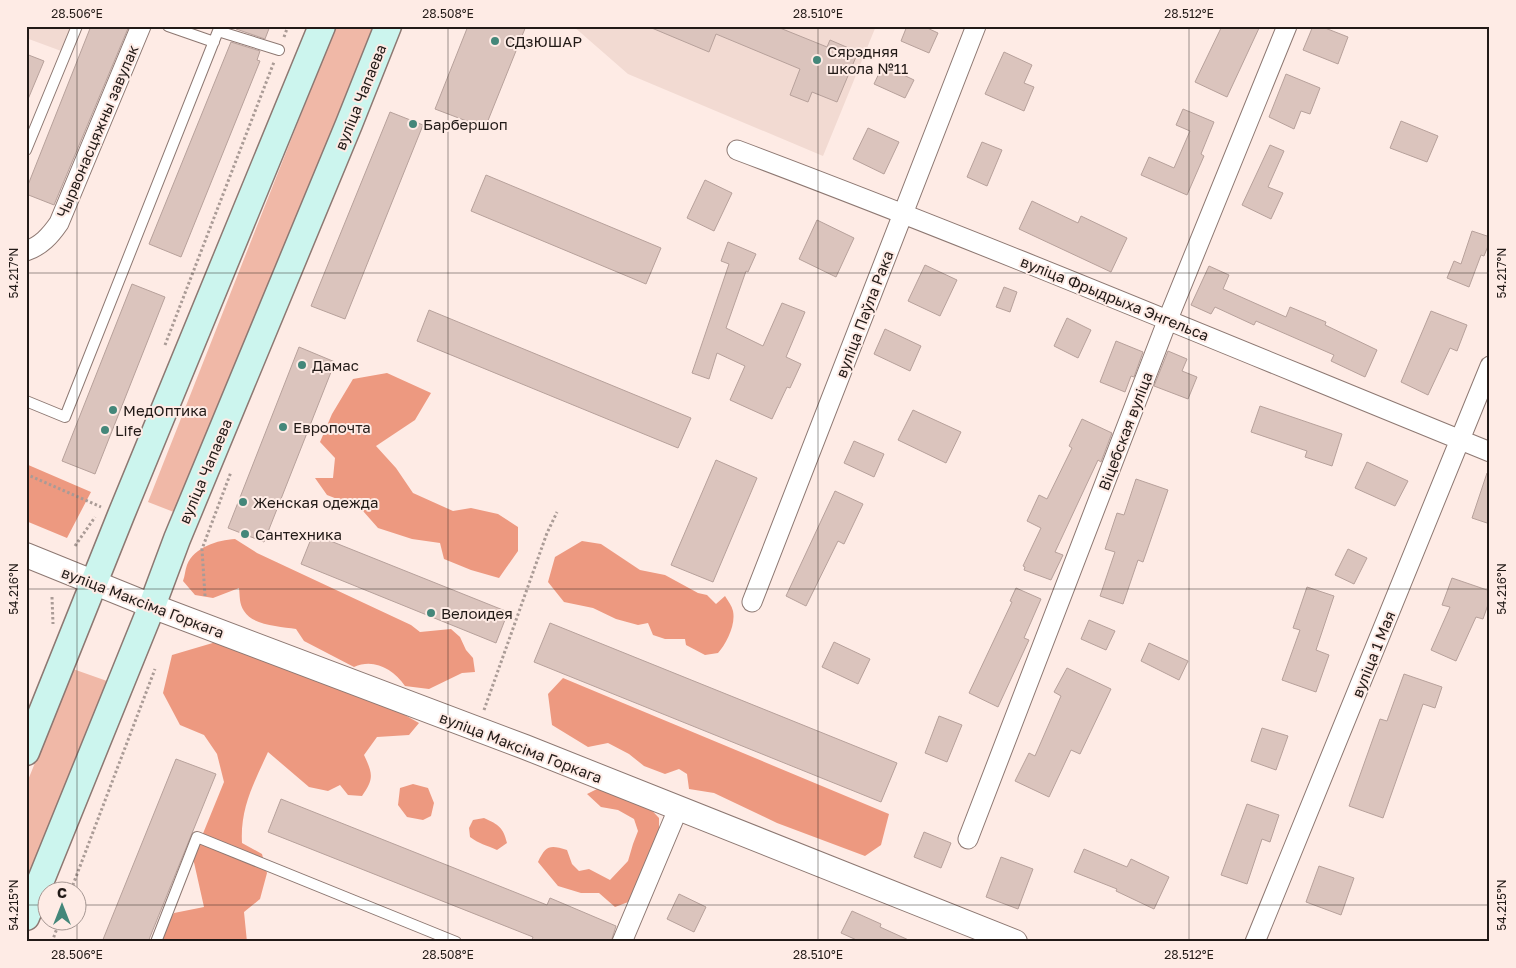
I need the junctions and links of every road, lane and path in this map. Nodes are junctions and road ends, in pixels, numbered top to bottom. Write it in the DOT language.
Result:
graph roads {
  1 [pos="77,26"];
  2 [pos="141,26"];
  3 [pos="168,26"];
  4 [pos="288,26"];
  5 [pos="322,26"];
  6 [pos="388,26"];
  7 [pos="976,26"];
  8 [pos="1287,26"];
  9 [pos="214,42"];
  10 [pos="279,50"];
  11 [pos="26,150"];
  12 [pos="737,150"];
  13 [pos="904,213"];
  14 [pos="26,251"];
  15 [pos="1168,319"];
  16 [pos="162,351"];
  17 [pos="1490,366"];
  18 [pos="26,401"];
  19 [pos="1460,440"];
  20 [pos="1490,452"];
  21 [pos="26,474"];
  22 [pos="557,512"];
  23 [pos="75,546"];
  24 [pos="26,555"];
  25 [pos="94,583"];
  26 [pos="52,597"];
  27 [pos="752,602"];
  28 [pos="152,606"];
  29 [pos="53,627"];
  30 [pos="154,669"];
  31 [pos="477,729"];
  32 [pos="26,752"];
  33 [pos="678,809"];
  34 [pos="968,839"];
  35 [pos="75,880"];
  36 [pos="26,917"];
  37 [pos="56,930"];
  38 [pos="52,942"];
  39 [pos="156,942"];
  40 [pos="456,942"];
  41 [pos="622,942"];
  42 [pos="1015,942"];
  43 [pos="1254,942"];
  1 -- 11 [label="lane"];
  2 -- 14 [label="street, Чырвонасцяжны завулак"];
  3 -- 9 [label="lane"];
  4 -- 10 [label="path"];
  5 -- 25 [label="main road"];
  6 -- 28 [label="main road, вуліца Чапаева"];
  7 -- 13 [label="street, вуліца Паўла Рака"];
  8 -- 15 [label="street, Віцебская вуліца"];
  9 -- 10 [label="lane"];
  9 -- 18 [label="lane"];
  10 -- 16 [label="path"];
  12 -- 13 [label="street, вуліца Фрыдрыха Энгельса"];
  13 -- 15 [label="street, вуліца Фрыдрыха Энгельса"];
  13 -- 27 [label="street, вуліца Паўла Рака"];
  15 -- 19 [label="street, вуліца Фрыдрыха Энгельса"];
  15 -- 34 [label="street, Віцебская вуліца"];
  17 -- 19 [label="street, вуліца 1 Мая"];
  19 -- 20 [label="street, вуліца Фрыдрыха Энгельса"];
  19 -- 43 [label="street, вуліца 1 Мая"];
  21 -- 23 [label="path"];
  22 -- 31 [label="path"];
  24 -- 25 [label="street, вуліца Максіма Горкага"];
  25 -- 28 [label="street, вуліца Максіма Горкага"];
  25 -- 32 [label="main road"];
  26 -- 29 [label="path"];
  28 -- 31 [label="street, вуліца Максіма Горкага"];
  28 -- 36 [label="main road, вуліца Чапаева"];
  30 -- 35 [label="path"];
  31 -- 33 [label="street, вуліца Максіма Горкага"];
  33 -- 41 [label="street"];
  33 -- 42 [label="street, вуліца Максіма Горкага"];
  37 -- 38 [label="path"];
  39 -- 40 [label="lane"];
}
